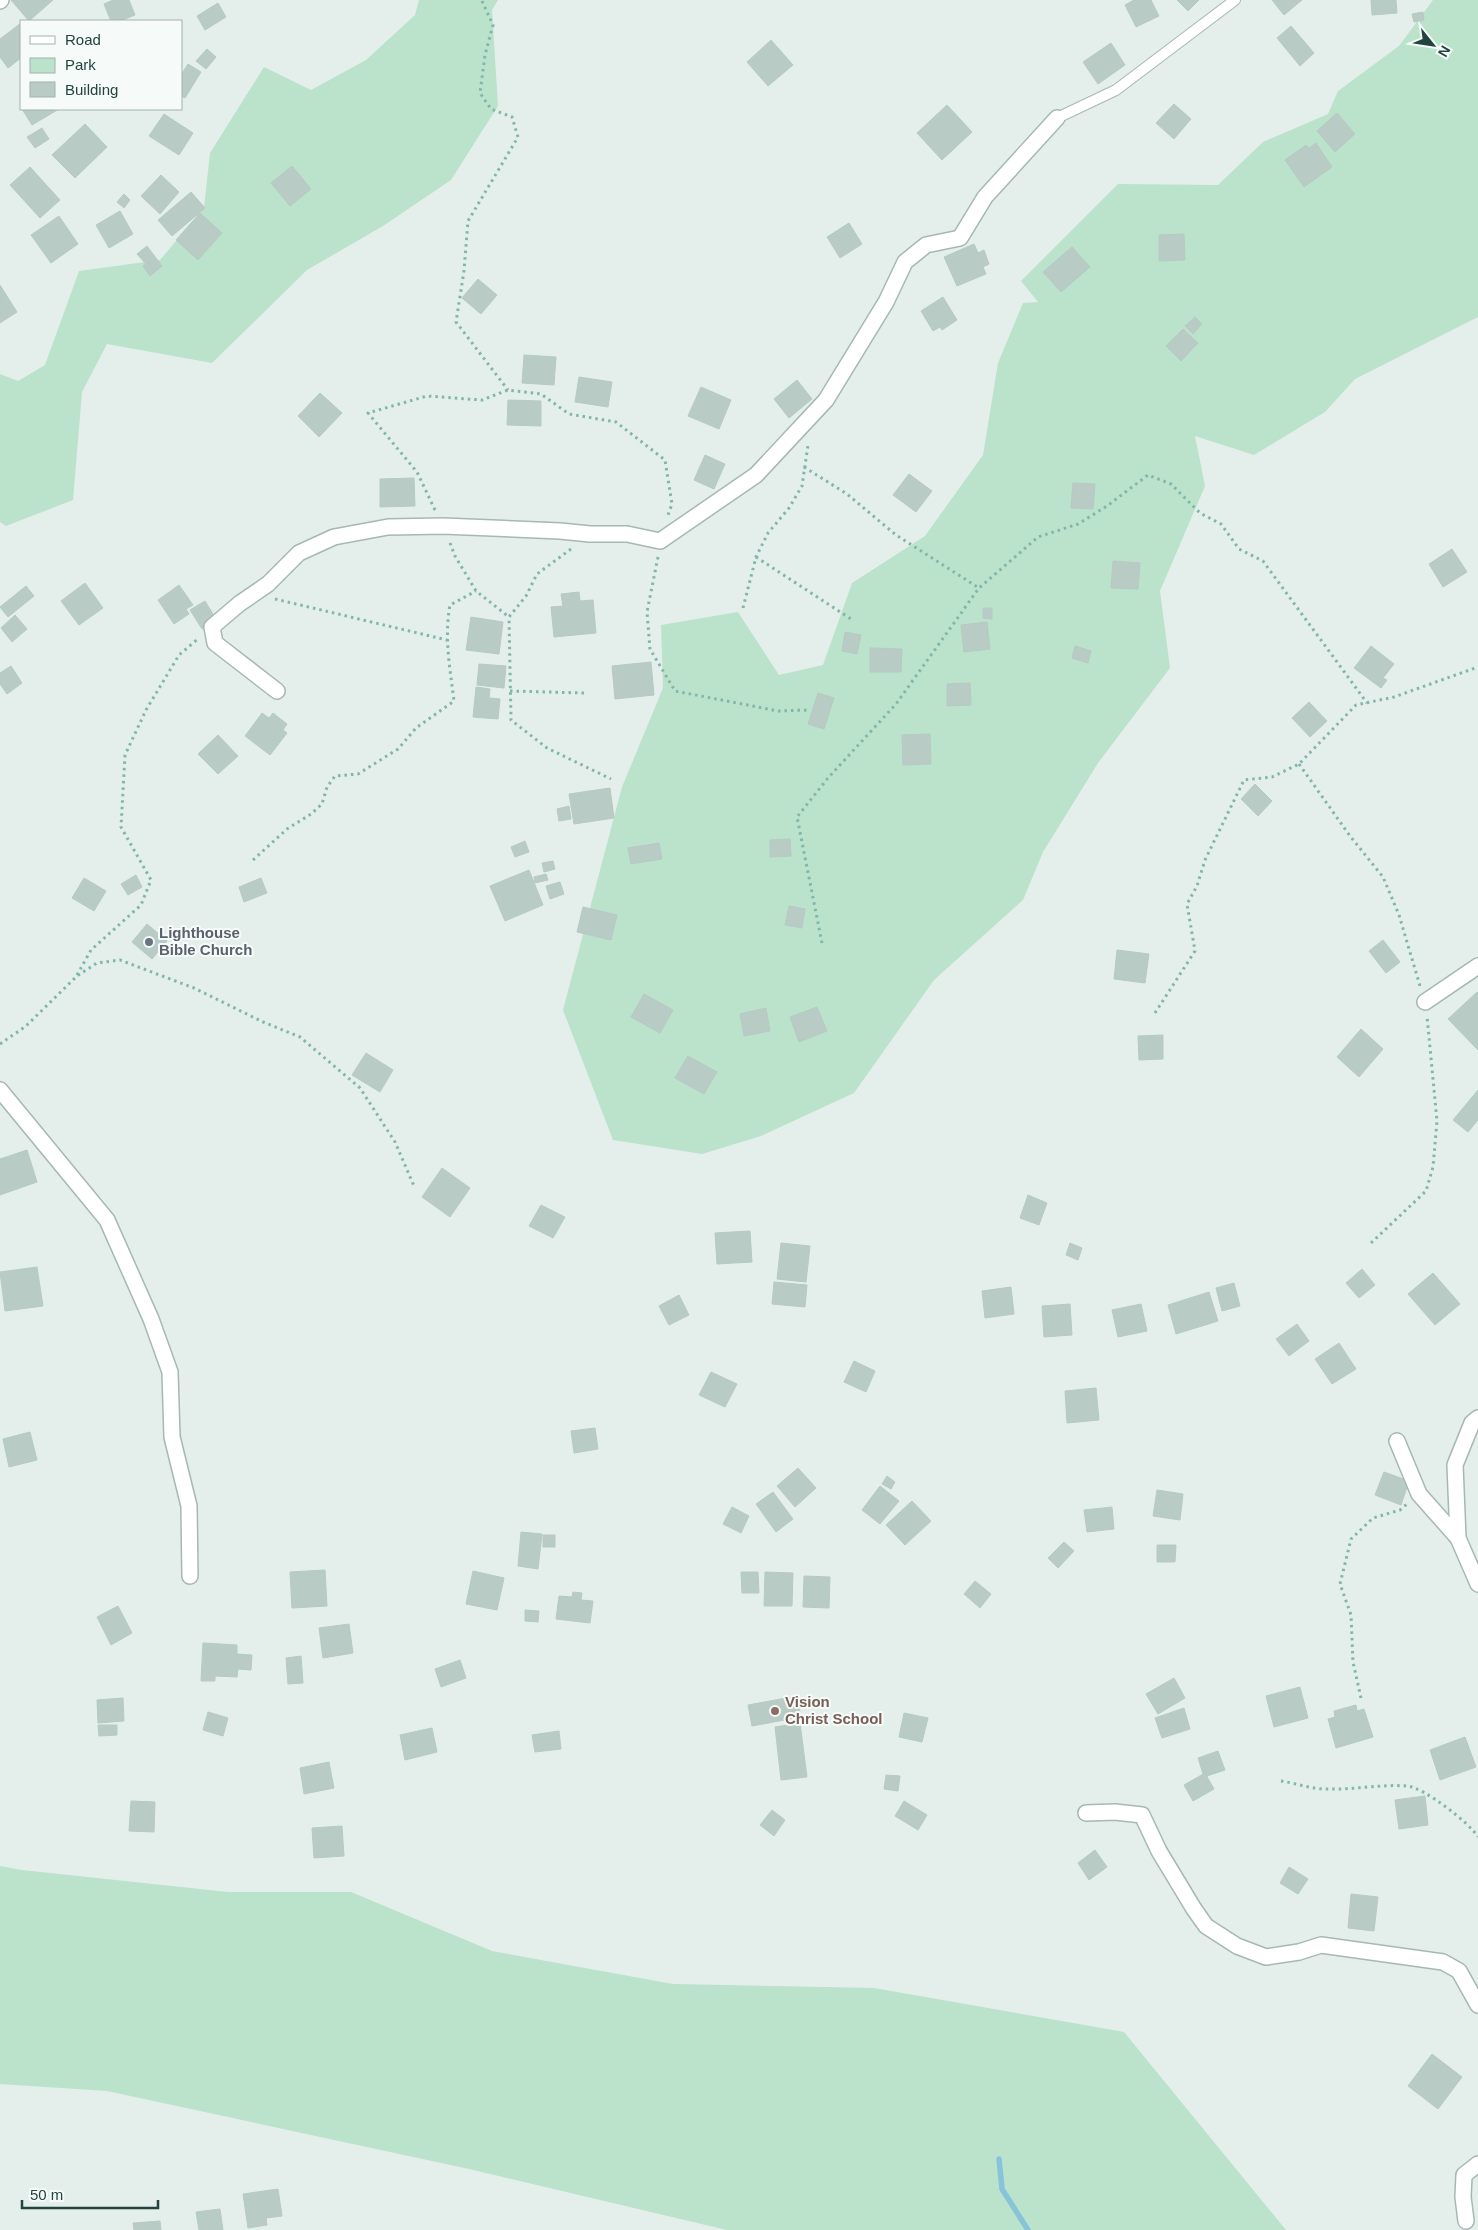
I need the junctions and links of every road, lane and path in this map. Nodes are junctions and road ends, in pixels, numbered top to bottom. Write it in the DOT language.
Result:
graph roads {
  1 [pos="1236,0"];
  2 [pos="482,1"];
  3 [pos="1057,118"];
  4 [pos="508,390"];
  5 [pos="812,416"];
  6 [pos="804,467"];
  7 [pos="443,526"];
  8 [pos="590,534"];
  9 [pos="660,541"];
  10 [pos="756,557"];
  11 [pos="979,588"];
  12 [pos="476,591"];
  13 [pos="252,595"];
  14 [pos="743,608"];
  15 [pos="509,617"];
  16 [pos="854,621"];
  17 [pos="212,627"];
  18 [pos="447,640"];
  19 [pos="1478,667"];
  20 [pos="278,691"];
  21 [pos="510,691"];
  22 [pos="585,693"];
  23 [pos="1367,702"];
  24 [pos="808,710"];
  25 [pos="1299,764"];
  26 [pos="611,779"];
  27 [pos="253,860"];
  28 [pos="822,944"];
  29 [pos="1478,966"];
  30 [pos="77,976"];
  31 [pos="1425,1002"];
  32 [pos="1155,1013"];
  33 [pos="0,1044"];
  34 [pos="0,1090"];
  35 [pos="414,1186"];
  36 [pos="1371,1243"];
  37 [pos="1478,1418"];
  38 [pos="1397,1441"];
  39 [pos="1418,1494"];
  40 [pos="1458,1538"];
  41 [pos="190,1576"];
  42 [pos="1478,1584"];
  43 [pos="1361,1698"];
  44 [pos="1281,1781"];
  45 [pos="1086,1813"];
  46 [pos="1478,1837"];
  47 [pos="1478,2005"];
  48 [pos="1478,2164"];
  49 [pos="1466,2221"];
  1 -- 3 [label="lane"];
  2 -- 4 [label="path"];
  3 -- 5 [label="street"];
  4 -- 7 [label="path"];
  4 -- 9 [label="path"];
  5 -- 6 [label="path"];
  5 -- 9 [label="street"];
  6 -- 10 [label="path"];
  6 -- 11 [label="path"];
  7 -- 8 [label="street"];
  7 -- 12 [label="path"];
  7 -- 13 [label="street"];
  8 -- 9 [label="street"];
  8 -- 15 [label="path"];
  9 -- 24 [label="path"];
  10 -- 14 [label="path"];
  10 -- 16 [label="path"];
  11 -- 23 [label="path"];
  11 -- 28 [label="path"];
  12 -- 15 [label="path"];
  12 -- 18 [label="path"];
  13 -- 17 [label="street"];
  13 -- 18 [label="path"];
  15 -- 21 [label="path"];
  17 -- 20 [label="street"];
  17 -- 30 [label="path"];
  18 -- 27 [label="path"];
  19 -- 23 [label="path"];
  21 -- 22 [label="path"];
  21 -- 26 [label="path"];
  23 -- 25 [label="path"];
  25 -- 31 [label="path"];
  25 -- 32 [label="path"];
  29 -- 31 [label="street"];
  30 -- 33 [label="path"];
  30 -- 35 [label="path"];
  31 -- 36 [label="path"];
  34 -- 41 [label="street"];
  37 -- 40 [label="street"];
  38 -- 39 [label="street"];
  39 -- 40 [label="street"];
  39 -- 43 [label="path"];
  40 -- 42 [label="street"];
  44 -- 46 [label="path"];
  45 -- 47 [label="street"];
  48 -- 49 [label="street"];
}
